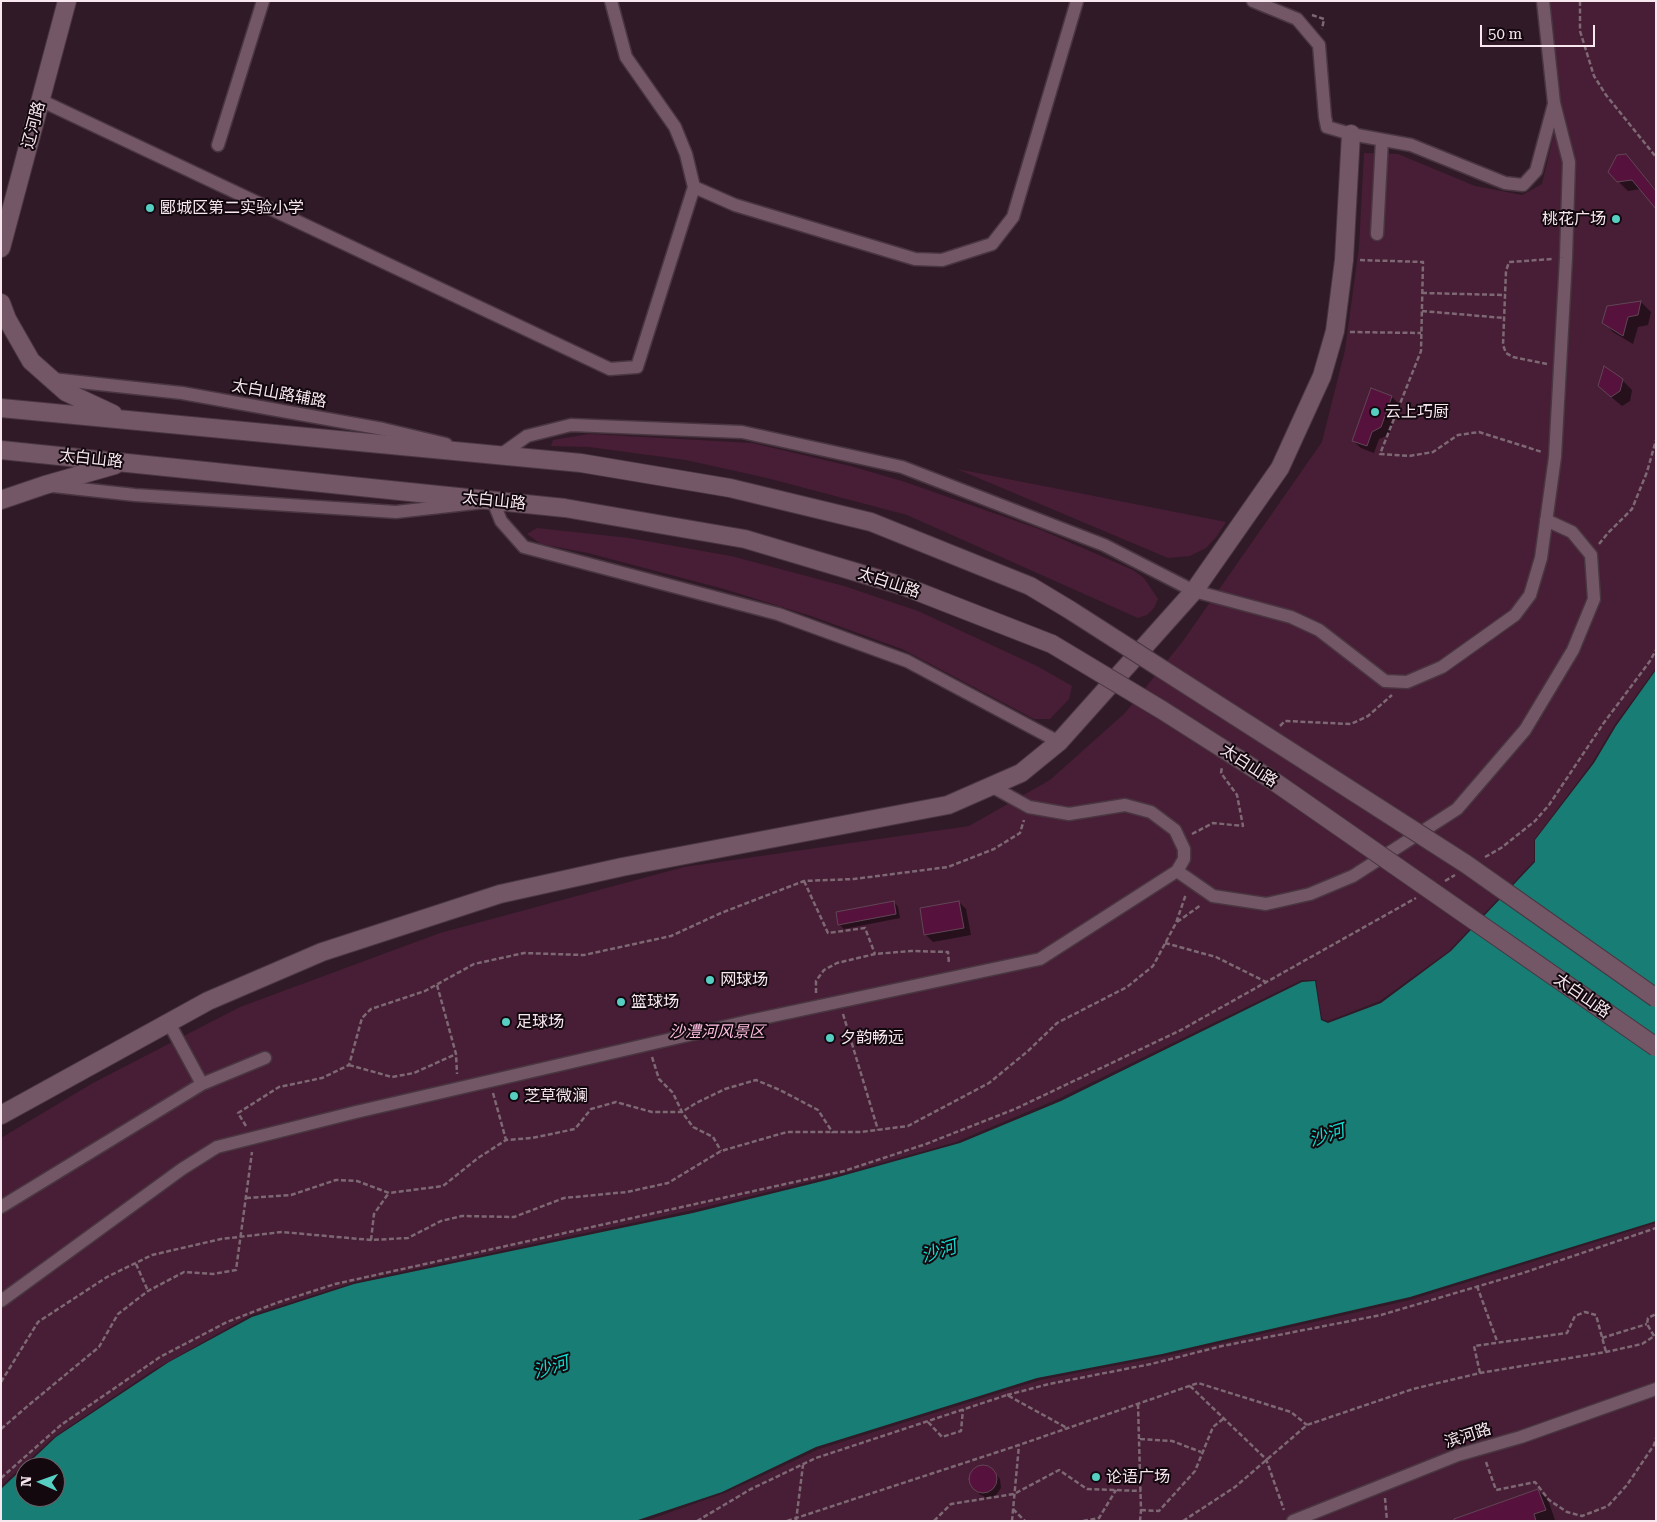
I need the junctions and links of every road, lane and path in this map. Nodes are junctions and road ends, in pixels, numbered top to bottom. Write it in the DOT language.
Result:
graph roads {
  1 [pos="67,1"];
  2 [pos="263,1"];
  3 [pos="611,1"];
  4 [pos="1077,1"];
  5 [pos="1253,1"];
  6 [pos="1543,1"];
  7 [pos="1580,1"];
  8 [pos="40,100"];
  9 [pos="1554,103"];
  10 [pos="1351,134"];
  11 [pos="1382,140"];
  12 [pos="218,145"];
  13 [pos="1656,157"];
  14 [pos="694,187"];
  15 [pos="6,207"];
  16 [pos="1377,234"];
  17 [pos="1,248"];
  18 [pos="1566,258"];
  19 [pos="1344,260"];
  20 [pos="1422,293"];
  21 [pos="1504,295"];
  22 [pos="1,303"];
  23 [pos="1422,311"];
  24 [pos="1504,318"];
  25 [pos="1335,331"];
  26 [pos="1421,333"];
  27 [pos="1561,368"];
  28 [pos="52,379"];
  29 [pos="1,408"];
  30 [pos="124,419"];
  31 [pos="1656,440"];
  32 [pos="1,450"];
  33 [pos="499,456"];
  34 [pos="1555,457"];
  35 [pos="125,462"];
  36 [pos="45,485"];
  37 [pos="1,500"];
  38 [pos="493,501"];
  39 [pos="1546,520"];
  40 [pos="1591,555"];
  41 [pos="1194,591"];
  42 [pos="1656,650"];
  43 [pos="1407,682"];
  44 [pos="1269,738"];
  45 [pos="1059,742"];
  46 [pos="1226,751"];
  47 [pos="991,786"];
  48 [pos="1029,807"];
  49 [pos="1180,841"];
  50 [pos="1485,857"];
  51 [pos="1177,871"];
  52 [pos="1461,872"];
  53 [pos="804,881"];
  54 [pos="1191,881"];
  55 [pos="1445,881"];
  56 [pos="1213,896"];
  57 [pos="1421,896"];
  58 [pos="1176,923"];
  59 [pos="1166,943"];
  60 [pos="875,954"];
  61 [pos="952,978"];
  62 [pos="1268,983"];
  63 [pos="437,984"];
  64 [pos="1656,998"];
  65 [pos="840,1002"];
  66 [pos="815,1007"];
  67 [pos="169,1022"];
  68 [pos="649,1044"];
  69 [pos="1656,1047"];
  70 [pos="456,1054"];
  71 [pos="265,1058"];
  72 [pos="349,1065"];
  73 [pos="490,1081"];
  74 [pos="202,1084"];
  75 [pos="458,1088"];
  76 [pos="682,1112"];
  77 [pos="1,1115"];
  78 [pos="878,1130"];
  79 [pos="833,1133"];
  80 [pos="253,1138"];
  81 [pos="506,1140"];
  82 [pos="721,1151"];
  83 [pos="389,1193"];
  84 [pos="246,1198"];
  85 [pos="1,1207"];
  86 [pos="1656,1228"];
  87 [pos="241,1237"];
  88 [pos="371,1240"];
  89 [pos="136,1264"];
  90 [pos="1477,1286"];
  91 [pos="148,1291"];
  92 [pos="1,1301"];
  93 [pos="1656,1314"];
  94 [pos="1647,1324"];
  95 [pos="1655,1336"];
  96 [pos="1602,1338"];
  97 [pos="1497,1341"];
  98 [pos="1606,1352"];
  99 [pos="1480,1373"];
  100 [pos="1,1382"];
  101 [pos="1190,1386"];
  102 [pos="1656,1389"];
  103 [pos="1007,1395"];
  104 [pos="1138,1404"];
  105 [pos="963,1409"];
  106 [pos="1223,1419"];
  107 [pos="928,1421"];
  108 [pos="1307,1424"];
  109 [pos="1067,1428"];
  110 [pos="1,1429"];
  111 [pos="1656,1438"];
  112 [pos="1140,1439"];
  113 [pos="1019,1445"];
  114 [pos="1480,1447"];
  115 [pos="1202,1452"];
  116 [pos="1266,1459"];
  117 [pos="802,1464"];
  118 [pos="1,1478"];
  119 [pos="1384,1484"];
  120 [pos="1116,1490"];
  121 [pos="1141,1491"];
  122 [pos="1014,1494"];
  123 [pos="1013,1509"];
  124 [pos="1141,1510"];
  125 [pos="1289,1516"];
  126 [pos="796,1519"];
  127 [pos="697,1521"];
  128 [pos="787,1521"];
  129 [pos="934,1521"];
  130 [pos="1012,1521"];
  131 [pos="1025,1521"];
  132 [pos="1083,1521"];
  133 [pos="1140,1521"];
  134 [pos="1183,1521"];
  135 [pos="1387,1521"];
  1 -- 8 [label="main road, 辽河路"];
  2 -- 12 [label="street"];
  3 -- 14 [label="street"];
  4 -- 14 [label="street"];
  5 -- 10 [label="street"];
  6 -- 9 [label="street"];
  7 -- 13 [label="path"];
  8 -- 14 [label="street"];
  8 -- 15 [label="main road, 辽河路"];
  9 -- 11 [label="street"];
  9 -- 18 [label="street"];
  10 -- 11 [label="street"];
  10 -- 19 [label="main road"];
  11 -- 16 [label="street"];
  15 -- 17 [label="main road, 辽河路"];
  18 -- 21 [label="path"];
  18 -- 27 [label="street"];
  19 -- 20 [label="path"];
  19 -- 25 [label="main road"];
  20 -- 21 [label="path"];
  20 -- 23 [label="path"];
  21 -- 24 [label="path"];
  22 -- 28 [label="main road"];
  23 -- 24 [label="path"];
  23 -- 26 [label="path"];
  24 -- 27 [label="path"];
  25 -- 26 [label="path"];
  25 -- 41 [label="main road"];
  26 -- 34 [label="path"];
  27 -- 34 [label="street"];
  28 -- 30 [label="main road"];
  28 -- 33 [label="street, 太白山路辅路"];
  29 -- 30 [label="main road"];
  30 -- 33 [label="main road"];
  31 -- 40 [label="path"];
  32 -- 35 [label="main road, 太白山路"];
  33 -- 41 [label="street"];
  33 -- 44 [label="main road, bridge"];
  34 -- 39 [label="street"];
  35 -- 36 [label="main road"];
  35 -- 38 [label="main road, 太白山路"];
  36 -- 37 [label="main road"];
  36 -- 38 [label="street"];
  38 -- 45 [label="street"];
  38 -- 46 [label="main road, 太白山路, bridge"];
  39 -- 40 [label="street"];
  39 -- 43 [label="street"];
  40 -- 56 [label="street"];
  41 -- 43 [label="street"];
  41 -- 45 [label="main road"];
  42 -- 50 [label="path"];
  43 -- 44 [label="path"];
  44 -- 64 [label="main road, bridge"];
  45 -- 47 [label="main road"];
  46 -- 49 [label="path"];
  46 -- 69 [label="main road, 太白山路, bridge"];
  47 -- 48 [label="street"];
  47 -- 67 [label="main road"];
  48 -- 49 [label="street"];
  48 -- 53 [label="path"];
  49 -- 51 [label="street"];
  51 -- 54 [label="street"];
  51 -- 61 [label="street"];
  52 -- 55 [label="path"];
  53 -- 60 [label="path"];
  53 -- 63 [label="path"];
  54 -- 56 [label="street"];
  54 -- 58 [label="path"];
  56 -- 58 [label="path"];
  57 -- 62 [label="path"];
  58 -- 59 [label="path"];
  59 -- 62 [label="path"];
  59 -- 78 [label="path"];
  60 -- 61 [label="path"];
  60 -- 66 [label="path"];
  61 -- 65 [label="street"];
  62 -- 118 [label="path"];
  63 -- 70 [label="path"];
  63 -- 72 [label="path"];
  65 -- 66 [label="street"];
  65 -- 78 [label="path"];
  66 -- 68 [label="street"];
  67 -- 74 [label="street"];
  67 -- 77 [label="main road"];
  68 -- 73 [label="street"];
  68 -- 76 [label="path"];
  70 -- 72 [label="path"];
  70 -- 75 [label="path"];
  71 -- 74 [label="street"];
  72 -- 80 [label="path"];
  73 -- 75 [label="street"];
  73 -- 81 [label="path"];
  74 -- 85 [label="street"];
  75 -- 80 [label="street"];
  76 -- 79 [label="path"];
  76 -- 81 [label="path"];
  76 -- 82 [label="path"];
  78 -- 79 [label="path"];
  79 -- 82 [label="path"];
  80 -- 84 [label="path"];
  80 -- 92 [label="street"];
  81 -- 83 [label="path"];
  82 -- 88 [label="path"];
  83 -- 84 [label="path"];
  83 -- 88 [label="path"];
  84 -- 87 [label="path"];
  86 -- 90 [label="path"];
  87 -- 88 [label="path"];
  87 -- 89 [label="path"];
  87 -- 91 [label="path"];
  89 -- 91 [label="path"];
  89 -- 100 [label="path"];
  90 -- 97 [label="path"];
  90 -- 103 [label="path"];
  91 -- 110 [label="path"];
  93 -- 94 [label="path"];
  94 -- 95 [label="path"];
  94 -- 96 [label="path"];
  95 -- 98 [label="path"];
  96 -- 97 [label="path"];
  96 -- 98 [label="path"];
  97 -- 99 [label="path"];
  98 -- 99 [label="path"];
  99 -- 108 [label="path"];
  101 -- 104 [label="path"];
  101 -- 106 [label="path"];
  101 -- 108 [label="path"];
  102 -- 114 [label="street, 滨河路"];
  103 -- 105 [label="path"];
  103 -- 109 [label="path"];
  104 -- 109 [label="path"];
  104 -- 112 [label="path"];
  105 -- 107 [label="path"];
  105 -- 107 [label="path"];
  106 -- 115 [label="path"];
  106 -- 116 [label="path"];
  107 -- 117 [label="path"];
  108 -- 116 [label="path"];
  109 -- 113 [label="path"];
  111 -- 114 [label="path"];
  112 -- 115 [label="path"];
  112 -- 121 [label="path"];
  113 -- 122 [label="path"];
  113 -- 126 [label="path"];
  114 -- 119 [label="street, 滨河路"];
  115 -- 124 [label="path"];
  116 -- 125 [label="path"];
  116 -- 134 [label="path"];
  117 -- 126 [label="path"];
  117 -- 127 [label="path"];
  119 -- 125 [label="street, 滨河路"];
  119 -- 135 [label="path"];
  120 -- 121 [label="path"];
  120 -- 122 [label="path"];
  120 -- 132 [label="path"];
  121 -- 124 [label="path"];
  122 -- 123 [label="path"];
  122 -- 129 [label="path"];
  123 -- 130 [label="path"];
  123 -- 131 [label="path"];
  124 -- 133 [label="path"];
  126 -- 128 [label="path"];
}
